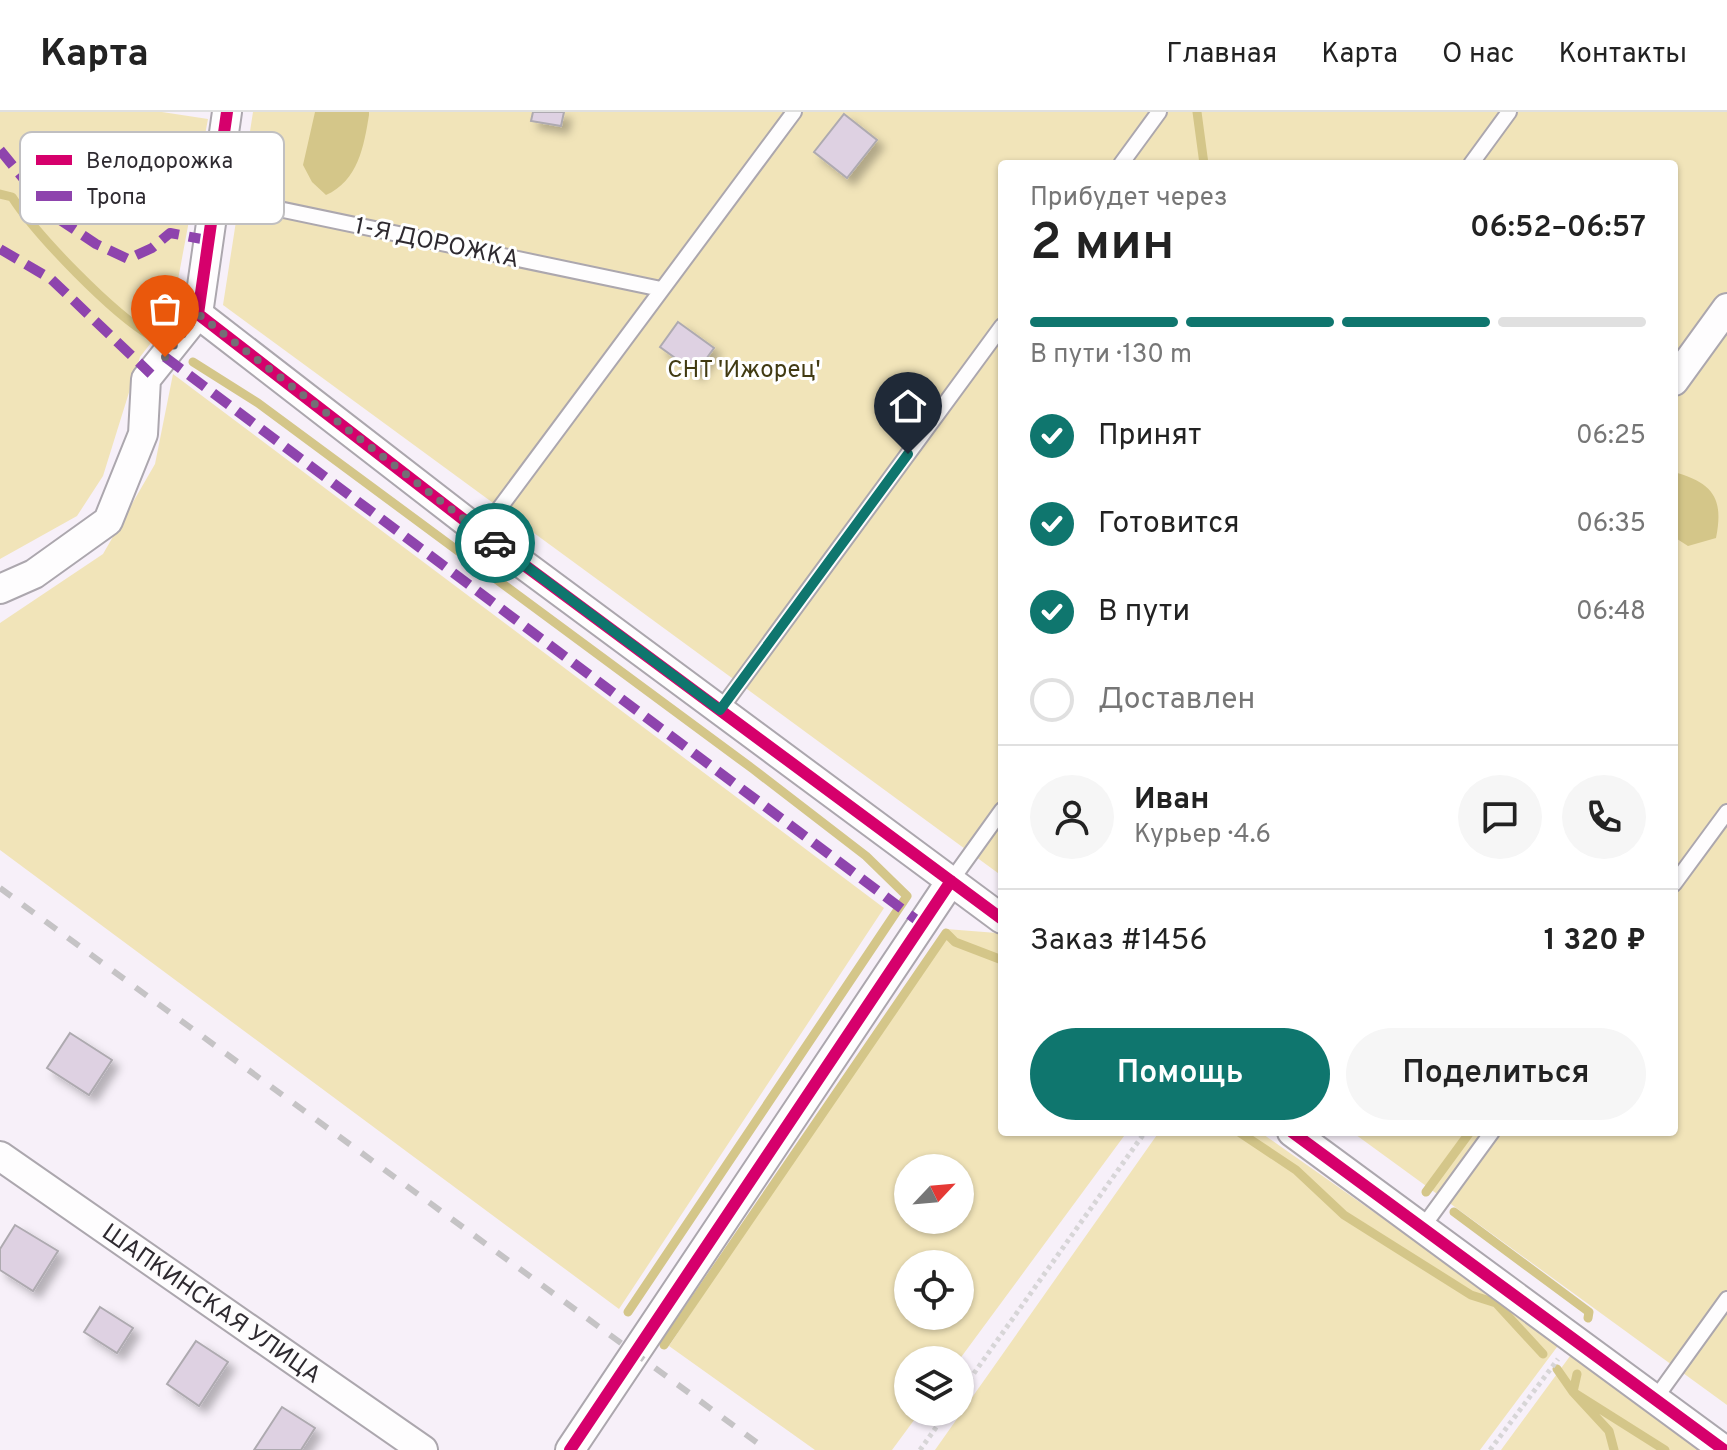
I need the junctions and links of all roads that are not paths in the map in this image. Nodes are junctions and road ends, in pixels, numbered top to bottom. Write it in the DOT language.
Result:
graph roads {
  1 [pos="227,112"];
  2 [pos="794,112"];
  3 [pos="1159,112"];
  4 [pos="1509,112"];
  5 [pos="223,132"];
  6 [pos="1124,160"];
  7 [pos="1474,160"];
  8 [pos="284,210"];
  9 [pos="209,224"];
  10 [pos="661,289"];
  11 [pos="1727,308"];
  12 [pos="198,314"];
  13 [pos="998,331"];
  14 [pos="1678,375"];
  15 [pos="481,533"];
  16 [pos="0,589"];
  17 [pos="720,710"];
  18 [pos="1727,812"];
  19 [pos="998,816"];
  20 [pos="1678,879"];
  21 [pos="951,881"];
  22 [pos="998,916"];
  23 [pos="1297,1136"];
  24 [pos="1489,1136"];
  25 [pos="0,1156"];
  26 [pos="1422,1228"];
  27 [pos="1727,1299"];
  28 [pos="1655,1399"];
  29 [pos="423,1450"];
  30 [pos="570,1450"];
  31 [pos="1724,1450"];
  1 -- 5 [label="street"];
  2 -- 10 [label="lane"];
  3 -- 6 [label="lane"];
  4 -- 7 [label="lane"];
  8 -- 10 [label="lane, 1-Я ДОРОЖКА"];
  9 -- 12 [label="street"];
  10 -- 15 [label="lane"];
  11 -- 14 [label="street"];
  12 -- 15 [label="street"];
  12 -- 16 [label="street"];
  13 -- 17 [label="lane"];
  15 -- 17 [label="street"];
  17 -- 21 [label="street"];
  18 -- 20 [label="lane"];
  19 -- 21 [label="lane"];
  21 -- 22 [label="street"];
  21 -- 30 [label="street"];
  23 -- 26 [label="street"];
  24 -- 26 [label="lane"];
  25 -- 29 [label="street, ШАПКИНСКАЯ УЛИЦА"];
  26 -- 28 [label="street"];
  27 -- 28 [label="lane"];
  28 -- 31 [label="street"];
}
